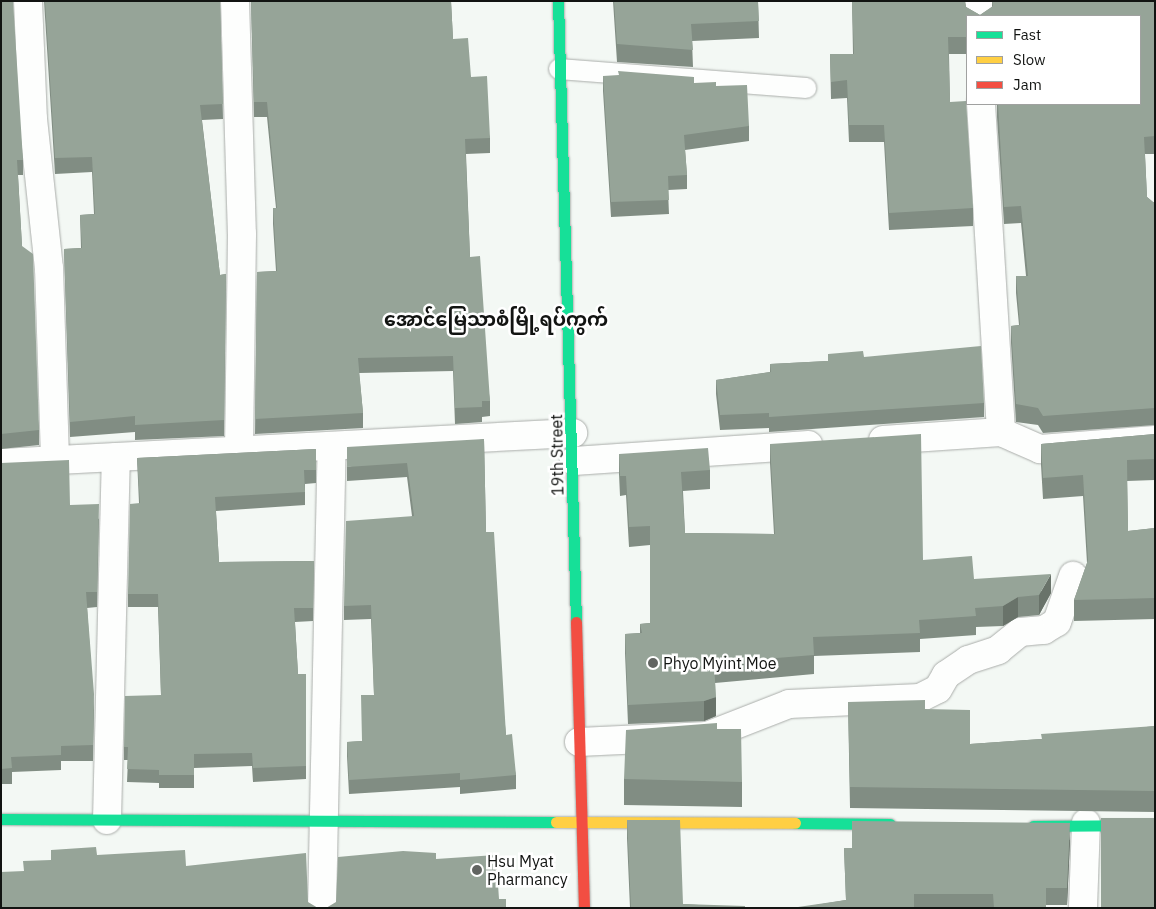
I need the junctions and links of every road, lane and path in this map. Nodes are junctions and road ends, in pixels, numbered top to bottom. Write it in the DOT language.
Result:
graph roads {
  1 [pos="28,1"];
  2 [pos="235,1"];
  3 [pos="558,1"];
  4 [pos="978,1"];
  5 [pos="979,15"];
  6 [pos="559,70"];
  7 [pos="806,88"];
  8 [pos="982,105"];
  9 [pos="1001,432"];
  10 [pos="573,433"];
  11 [pos="1155,440"];
  12 [pos="332,447"];
  13 [pos="239,452"];
  14 [pos="116,457"];
  15 [pos="55,461"];
  16 [pos="574,461"];
  17 [pos="1,463"];
  18 [pos="1073,576"];
  19 [pos="579,742"];
  20 [pos="321,819"];
  21 [pos="580,819"];
  22 [pos="1,820"];
  23 [pos="107,820"];
  24 [pos="1086,823"];
  25 [pos="908,824"];
  26 [pos="1155,825"];
  27 [pos="1017,826"];
  28 [pos="322,908"];
  29 [pos="584,908"];
  30 [pos="1083,908"];
  1 -- 15 [label="street"];
  2 -- 13 [label="street"];
  3 -- 6 [label="street, 19th Street"];
  4 -- 5 [label="street"];
  6 -- 7 [label="lane"];
  6 -- 10 [label="street, 19th Street"];
  8 -- 9 [label="street"];
  9 -- 11 [label="street"];
  9 -- 16 [label="street"];
  10 -- 12 [label="street"];
  10 -- 16 [label="street, 19th Street"];
  12 -- 13 [label="street"];
  12 -- 20 [label="street"];
  13 -- 14 [label="street"];
  14 -- 15 [label="street"];
  14 -- 23 [label="street"];
  15 -- 17 [label="street"];
  16 -- 19 [label="street, 19th Street"];
  18 -- 19 [label="street"];
  19 -- 21 [label="street, 19th Street"];
  20 -- 21 [label="street"];
  20 -- 23 [label="street"];
  20 -- 28 [label="street"];
  21 -- 25 [label="street"];
  21 -- 29 [label="street, 19th Street"];
  22 -- 23 [label="street"];
  24 -- 26 [label="street"];
  24 -- 27 [label="street"];
  24 -- 30 [label="street"];
}
